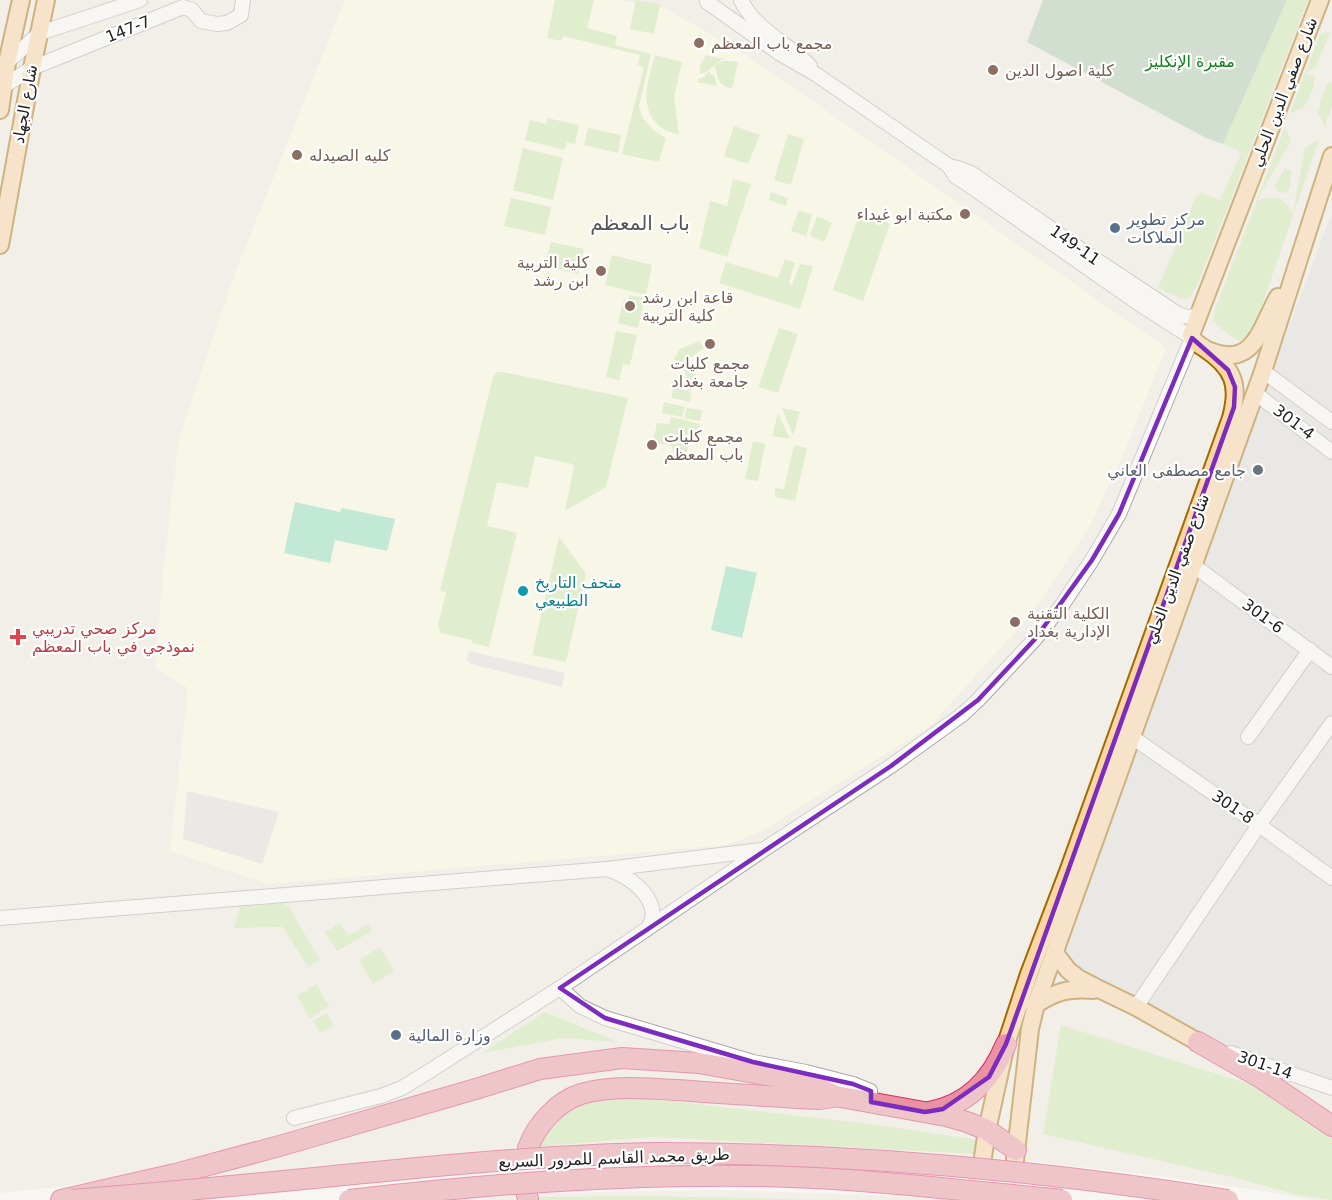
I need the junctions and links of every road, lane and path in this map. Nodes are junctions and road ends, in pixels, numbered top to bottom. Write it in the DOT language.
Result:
graph roads {
  1 [pos="21,0"];
  2 [pos="46,0"];
  3 [pos="140,0"];
  4 [pos="243,0"];
  5 [pos="724,0"];
  6 [pos="741,0"];
  7 [pos="1320,0"];
  8 [pos="705,1"];
  9 [pos="40,33"];
  10 [pos="3,65"];
  11 [pos="32,68"];
  12 [pos="817,75"];
  13 [pos="2,86"];
  14 [pos="0,110"];
  15 [pos="1332,156"];
  16 [pos="949,166"];
  17 [pos="0,245"];
  18 [pos="1291,279"];
  19 [pos="1200,310"];
  20 [pos="1196,341"];
  21 [pos="1263,371"];
  22 [pos="1255,393"];
  23 [pos="1332,423"];
  24 [pos="1331,449"];
  25 [pos="1194,566"];
  26 [pos="1310,650"];
  27 [pos="1332,666"];
  28 [pos="1332,723"];
  29 [pos="1132,737"];
  30 [pos="1248,737"];
  31 [pos="1259,825"];
  32 [pos="763,850"];
  33 [pos="607,869"];
  34 [pos="1332,878"];
  35 [pos="0,918"];
  36 [pos="647,929"];
  37 [pos="1055,953"];
  38 [pos="560,988"];
  39 [pos="1101,990"];
  40 [pos="1036,1004"];
  41 [pos="1136,1007"];
  42 [pos="1198,1042"];
  43 [pos="1006,1044"];
  44 [pos="1332,1088"];
  45 [pos="835,1096"];
  46 [pos="871,1102"];
  47 [pos="925,1112"];
  48 [pos="294,1118"];
  49 [pos="1332,1126"];
  50 [pos="987,1130"];
  51 [pos="528,1148"];
  52 [pos="1015,1155"];
  53 [pos="983,1157"];
  54 [pos="61,1200"];
  55 [pos="72,1200"];
  56 [pos="349,1200"];
  57 [pos="1062,1200"];
  58 [pos="1228,1200"];
  1 -- 10 [label="main road, شارع الجهاد"];
  2 -- 9 [label="main road, شارع الجهاد"];
  3 -- 9 [label="street, 147-7"];
  4 -- 11 [label="street, 147-7"];
  5 -- 8 [label="street"];
  6 -- 12 [label="street, 149-11"];
  7 -- 19 [label="main road, شارع صفي الدين الحلي"];
  8 -- 12 [label="street, 149-11"];
  9 -- 10 [label="street"];
  9 -- 11 [label="main road, شارع الجهاد"];
  10 -- 13 [label="main road, شارع الجهاد"];
  11 -- 13 [label="street"];
  11 -- 17 [label="main road, شارع الجهاد"];
  12 -- 16 [label="street, 149-11"];
  13 -- 14 [label="main road, شارع الجهاد"];
  15 -- 18 [label="main road, شارع صفي الدين الحلي"];
  16 -- 19 [label="street, 149-11"];
  16 -- 20 [label="street, 149-11"];
  18 -- 20 [label="main road"];
  18 -- 21 [label="main road, شارع صفي الدين الحلي"];
  19 -- 20 [label="main road, شارع صفي الدين الحلي"];
  20 -- 32 [label="street"];
  20 -- 43 [label="main road, شارع صفي الدين الحلي"];
  21 -- 22 [label="main road, شارع صفي الدين الحلي"];
  21 -- 23 [label="street, 301-4"];
  22 -- 24 [label="street, 301-4"];
  22 -- 25 [label="main road, شارع صفي الدين الحلي"];
  25 -- 26 [label="street, 301-6"];
  25 -- 29 [label="main road, شارع صفي الدين الحلي"];
  26 -- 27 [label="street, 301-6"];
  26 -- 30 [label="street"];
  28 -- 31 [label="street"];
  29 -- 31 [label="street, 301-8"];
  29 -- 37 [label="main road, شارع صفي الدين الحلي"];
  31 -- 34 [label="street, 301-8"];
  31 -- 41 [label="street"];
  32 -- 33 [label="street"];
  32 -- 36 [label="street"];
  33 -- 35 [label="street"];
  33 -- 36 [label="street"];
  36 -- 38 [label="street"];
  37 -- 39 [label="main road"];
  37 -- 40 [label="main road, شارع صفي الدين الحلي"];
  38 -- 46 [label="street"];
  38 -- 48 [label="street"];
  39 -- 40 [label="main road"];
  39 -- 41 [label="main road"];
  40 -- 43 [label="main road"];
  40 -- 52 [label="main road, شارع صفي الدين الحلي"];
  41 -- 42 [label="main road"];
  42 -- 44 [label="street, 301-14"];
  42 -- 49 [label="highway"];
  43 -- 47 [label="highway"];
  43 -- 50 [label="main road, شارع صفي الدين الحلي"];
  45 -- 46 [label="highway"];
  45 -- 51 [label="highway"];
  45 -- 54 [label="highway, bridge"];
  46 -- 47 [label="highway"];
  47 -- 50 [label="highway"];
  50 -- 52 [label="highway"];
  50 -- 53 [label="main road, شارع صفي الدين الحلي"];
  55 -- 58 [label="highway, طريق محمد القاسم للمرور السريع, bridge"];
  56 -- 57 [label="highway, طريق محمد القاسم للمرور السريع, bridge"];
}
